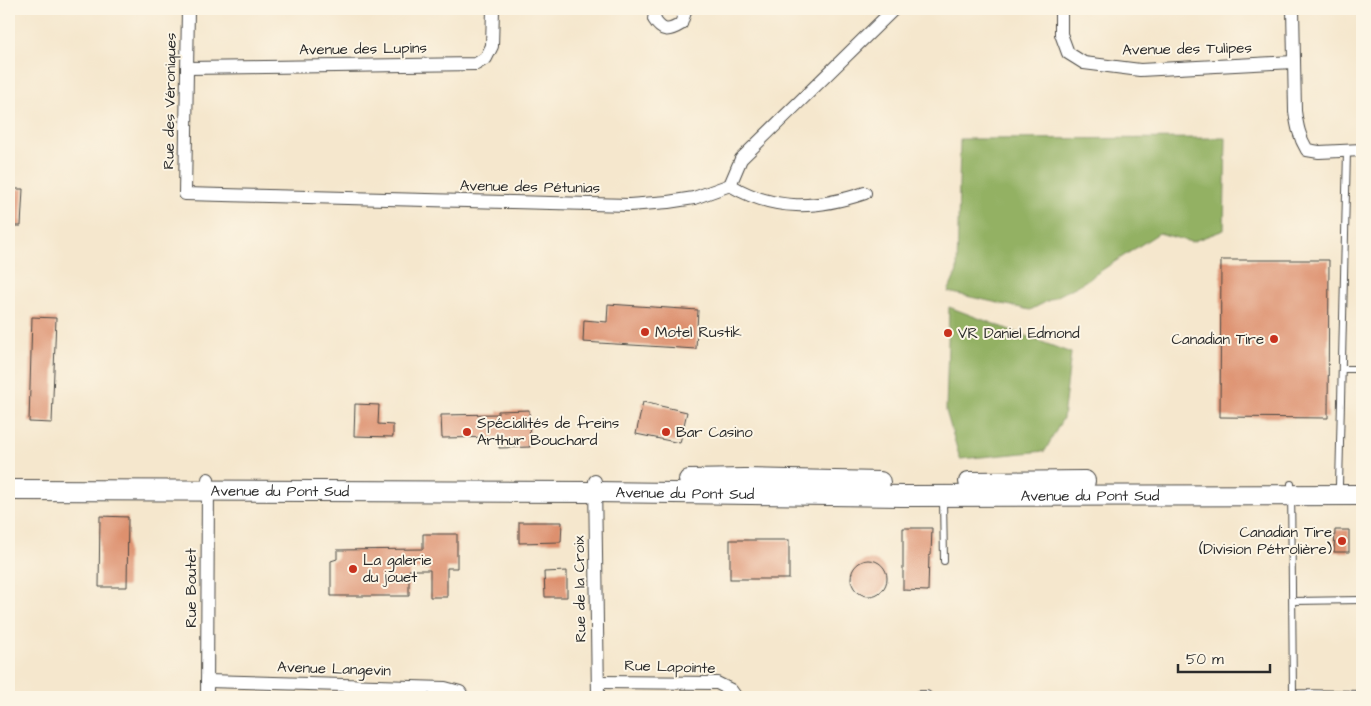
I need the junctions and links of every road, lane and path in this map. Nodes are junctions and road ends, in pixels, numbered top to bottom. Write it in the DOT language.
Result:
graph roads {
  1 [pos="188,9"];
  2 [pos="493,9"];
  3 [pos="656,9"];
  4 [pos="686,9"];
  5 [pos="894,9"];
  6 [pos="1061,9"];
  7 [pos="1293,9"];
  8 [pos="1294,62"];
  9 [pos="187,68"];
  10 [pos="1362,150"];
  11 [pos="1347,151"];
  12 [pos="730,185"];
  13 [pos="866,193"];
  14 [pos="185,194"];
  15 [pos="1343,369"];
  16 [pos="1362,369"];
  17 [pos="9,478"];
  18 [pos="208,484"];
  19 [pos="1339,485"];
  20 [pos="595,486"];
  21 [pos="1362,486"];
  22 [pos="9,490"];
  23 [pos="1291,490"];
  24 [pos="943,495"];
  25 [pos="1362,495"];
  26 [pos="944,561"];
  27 [pos="1362,600"];
  28 [pos="1292,601"];
  29 [pos="207,681"];
  30 [pos="598,682"];
  31 [pos="338,691"];
  32 [pos="1362,694"];
  33 [pos="462,695"];
  34 [pos="1293,695"];
  35 [pos="207,697"];
  36 [pos="598,697"];
  37 [pos="736,697"];
  38 [pos="920,697"];
  39 [pos="926,697"];
  1 -- 9 [label="street, Rue des Véroniques"];
  2 -- 9 [label="street, Avenue des Lupins"];
  3 -- 4 [label="street"];
  5 -- 12 [label="street"];
  6 -- 8 [label="street, Avenue des Tulipes"];
  7 -- 8 [label="street"];
  8 -- 11 [label="street"];
  9 -- 14 [label="street, Rue des Véroniques"];
  10 -- 11 [label="street"];
  11 -- 15 [label="lane"];
  12 -- 13 [label="street"];
  12 -- 14 [label="street, Avenue des Pétunias"];
  15 -- 16 [label="lane"];
  15 -- 19 [label="lane"];
  17 -- 18 [label="main road, Avenue du Pont Sud"];
  18 -- 20 [label="main road, Avenue du Pont Sud"];
  18 -- 22 [label="main road, Avenue du Pont Sud"];
  18 -- 29 [label="street, Rue Boutet"];
  19 -- 21 [label="main road, Avenue du Pont Sud"];
  19 -- 23 [label="main road, Avenue du Pont Sud"];
  20 -- 23 [label="main road, Avenue du Pont Sud"];
  20 -- 24 [label="main road, Avenue du Pont Sud"];
  20 -- 30 [label="street, Rue de la Croix"];
  23 -- 24 [label="main road, Avenue du Pont Sud"];
  23 -- 25 [label="main road, Avenue du Pont Sud"];
  23 -- 28 [label="lane"];
  24 -- 26 [label="lane"];
  27 -- 28 [label="lane"];
  28 -- 34 [label="lane"];
  29 -- 31 [label="street, Avenue Langevin"];
  29 -- 35 [label="street, Rue Boutet"];
  30 -- 36 [label="street, Rue de la Croix"];
  30 -- 37 [label="street, Rue Lapointe"];
  31 -- 33 [label="street, Avenue Langevin"];
  32 -- 34 [label="lane"];
  38 -- 39 [label="street"];
}
